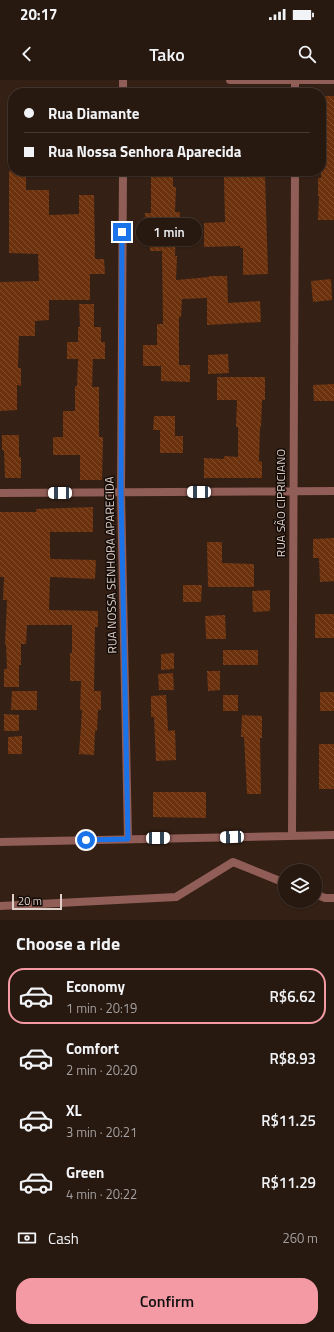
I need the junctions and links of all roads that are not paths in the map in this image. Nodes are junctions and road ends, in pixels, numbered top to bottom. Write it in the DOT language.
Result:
graph roads {
  1 [pos="230,80"];
  2 [pos="295,80"];
  3 [pos="334,80"];
  4 [pos="123,176"];
  5 [pos="295,176"];
  6 [pos="293,491"];
  7 [pos="334,491"];
  8 [pos="121,492"];
  9 [pos="0,493"];
  10 [pos="292,835"];
  11 [pos="334,835"];
  12 [pos="128,839"];
  13 [pos="0,842"];
  14 [pos="278,880"];
  15 [pos="322,897"];
  16 [pos="334,898"];
  17 [pos="0,906"];
  1 -- 2 [label="street"];
  2 -- 3 [label="street"];
  4 -- 8 [label="street, RUA NOSSA SENHORA APARECIDA"];
  5 -- 6 [label="street, RUA SÃO CIPRICIANO"];
  6 -- 7 [label="street"];
  6 -- 8 [label="street"];
  6 -- 10 [label="street, RUA SÃO CIPRICIANO"];
  8 -- 9 [label="street"];
  8 -- 12 [label="street, RUA NOSSA SENHORA APARECIDA"];
  10 -- 11 [label="street"];
  10 -- 12 [label="street"];
  12 -- 13 [label="street"];
  14 -- 17 [label="street"];
  15 -- 16 [label="street"];
}
